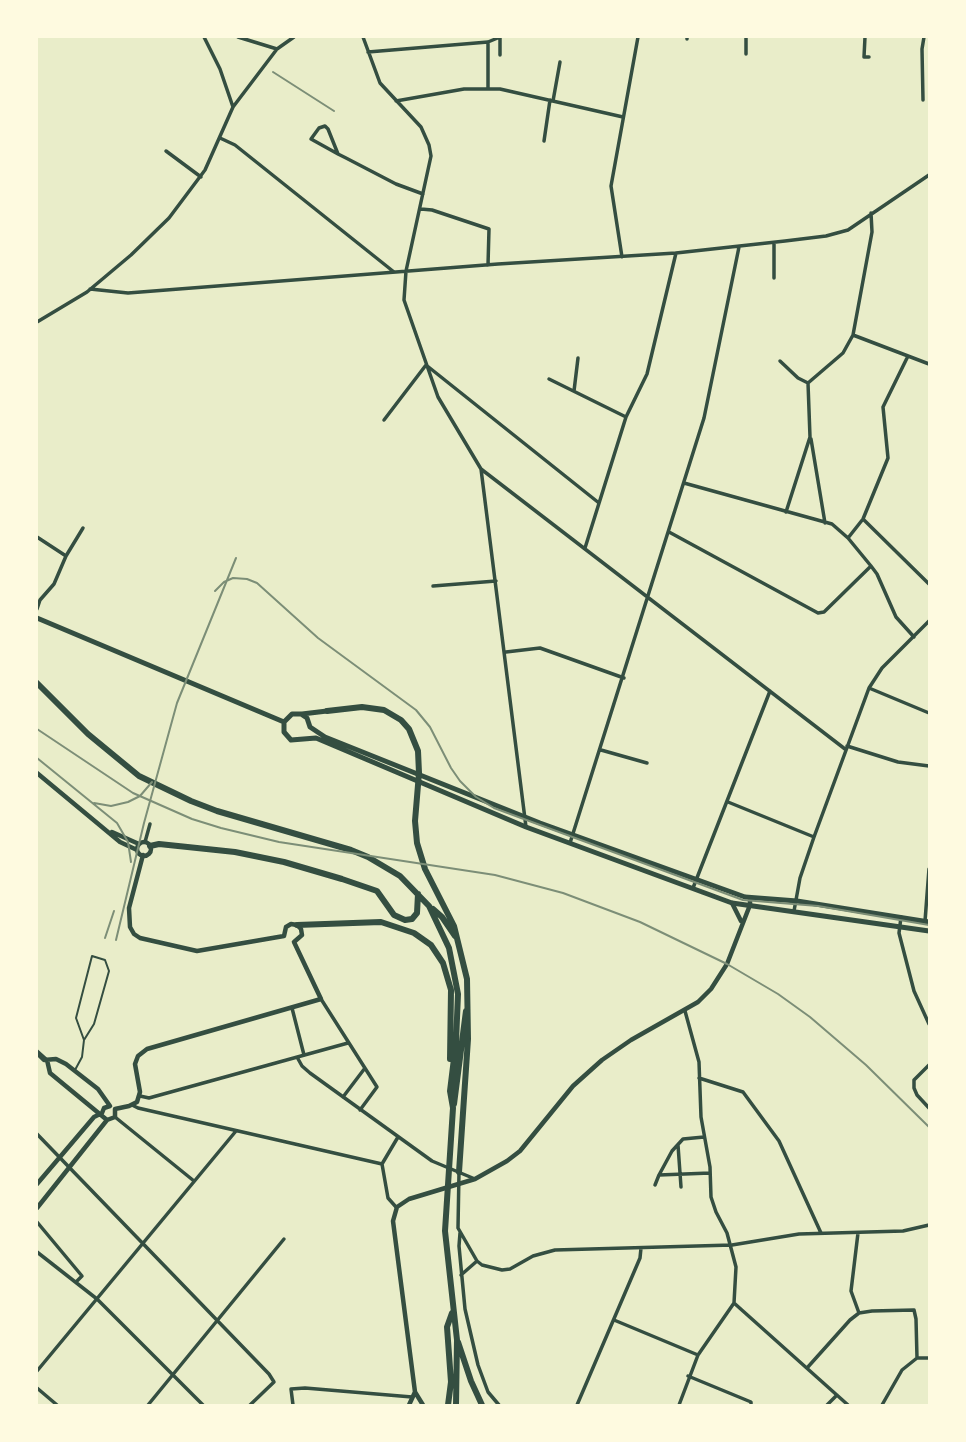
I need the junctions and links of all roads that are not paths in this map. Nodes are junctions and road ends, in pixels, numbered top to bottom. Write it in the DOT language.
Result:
graph roads {
  1 [pos="204,37"];
  2 [pos="238,37"];
  3 [pos="294,37"];
  4 [pos="363,37"];
  5 [pos="500,37"];
  6 [pos="638,37"];
  7 [pos="746,37"];
  8 [pos="866,37"];
  9 [pos="924,37"];
  10 [pos="488,42"];
  11 [pos="277,48"];
  12 [pos="368,52"];
  13 [pos="746,54"];
  14 [pos="500,55"];
  15 [pos="869,57"];
  16 [pos="560,62"];
  17 [pos="488,89"];
  18 [pos="923,100"];
  19 [pos="396,101"];
  20 [pos="552,101"];
  21 [pos="233,107"];
  22 [pos="623,117"];
  23 [pos="220,138"];
  24 [pos="544,141"];
  25 [pos="166,151"];
  26 [pos="338,154"];
  27 [pos="929,175"];
  28 [pos="201,177"];
  29 [pos="423,194"];
  30 [pos="421,209"];
  31 [pos="871,214"];
  32 [pos="774,243"];
  33 [pos="739,247"];
  34 [pos="676,253"];
  35 [pos="622,257"];
  36 [pos="488,265"];
  37 [pos="406,271"];
  38 [pos="396,273"];
  39 [pos="774,278"];
  40 [pos="90,289"];
  41 [pos="37,322"];
  42 [pos="853,335"];
  43 [pos="908,356"];
  44 [pos="578,358"];
  45 [pos="780,361"];
  46 [pos="929,363"];
  47 [pos="426,365"];
  48 [pos="550,379"];
  49 [pos="808,383"];
  50 [pos="574,391"];
  51 [pos="626,417"];
  52 [pos="384,420"];
  53 [pos="810,437"];
  54 [pos="481,469"];
  55 [pos="684,483"];
  56 [pos="598,503"];
  57 [pos="786,512"];
  58 [pos="863,519"];
  59 [pos="825,523"];
  60 [pos="83,528"];
  61 [pos="669,532"];
  62 [pos="37,537"];
  63 [pos="848,538"];
  64 [pos="584,548"];
  65 [pos="66,555"];
  66 [pos="871,566"];
  67 [pos="496,581"];
  68 [pos="929,584"];
  69 [pos="433,586"];
  70 [pos="648,596"];
  71 [pos="37,609"];
  72 [pos="37,618"];
  73 [pos="929,621"];
  74 [pos="914,636"];
  75 [pos="506,652"];
  76 [pos="624,678"];
  77 [pos="37,682"];
  78 [pos="869,688"];
  79 [pos="770,691"];
  80 [pos="327,711"];
  81 [pos="929,713"];
  82 [pos="301,714"];
  83 [pos="284,722"];
  84 [pos="310,727"];
  85 [pos="306,737"];
  86 [pos="846,747"];
  87 [pos="601,750"];
  88 [pos="647,763"];
  89 [pos="929,766"];
  90 [pos="37,773"];
  91 [pos="727,802"];
  92 [pos="526,818"];
  93 [pos="150,824"];
  94 [pos="526,827"];
  95 [pos="573,836"];
  96 [pos="814,837"];
  97 [pos="570,843"];
  98 [pos="143,846"];
  99 [pos="143,855"];
  100 [pos="929,869"];
  101 [pos="696,881"];
  102 [pos="693,889"];
  103 [pos="415,890"];
  104 [pos="750,898"];
  105 [pos="797,901"];
  106 [pos="732,903"];
  107 [pos="429,906"];
  108 [pos="749,907"];
  109 [pos="794,911"];
  110 [pos="901,917"];
  111 [pos="927,922"];
  112 [pos="741,923"];
  113 [pos="297,925"];
  114 [pos="899,928"];
  115 [pos="929,932"];
  116 [pos="284,936"];
  117 [pos="458,940"];
  118 [pos="295,942"];
  119 [pos="321,999"];
  120 [pos="467,1002"];
  121 [pos="292,1008"];
  122 [pos="685,1011"];
  123 [pos="929,1024"];
  124 [pos="84,1040"];
  125 [pos="348,1043"];
  126 [pos="37,1052"];
  127 [pos="304,1055"];
  128 [pos="297,1058"];
  129 [pos="47,1060"];
  130 [pos="929,1065"];
  131 [pos="452,1067"];
  132 [pos="365,1068"];
  133 [pos="75,1071"];
  134 [pos="699,1079"];
  135 [pos="139,1096"];
  136 [pos="343,1097"];
  137 [pos="132,1105"];
  138 [pos="113,1108"];
  139 [pos="453,1108"];
  140 [pos="929,1108"];
  141 [pos="360,1110"];
  142 [pos="102,1113"];
  143 [pos="115,1116"];
  144 [pos="107,1120"];
  145 [pos="236,1131"];
  146 [pos="37,1133"];
  147 [pos="398,1137"];
  148 [pos="704,1137"];
  149 [pos="678,1144"];
  150 [pos="59,1156"];
  151 [pos="382,1164"];
  152 [pos="70,1166"];
  153 [pos="459,1172"];
  154 [pos="710,1173"];
  155 [pos="659,1175"];
  156 [pos="680,1175"];
  157 [pos="475,1179"];
  158 [pos="194,1181"];
  159 [pos="37,1184"];
  160 [pos="458,1185"];
  161 [pos="655,1185"];
  162 [pos="681,1187"];
  163 [pos="397,1207"];
  164 [pos="37,1208"];
  165 [pos="37,1222"];
  166 [pos="929,1225"];
  167 [pos="858,1232"];
  168 [pos="460,1233"];
  169 [pos="821,1233"];
  170 [pos="284,1239"];
  171 [pos="144,1243"];
  172 [pos="732,1245"];
  173 [pos="641,1248"];
  174 [pos="37,1252"];
  175 [pos="477,1261"];
  176 [pos="461,1275"];
  177 [pos="76,1283"];
  178 [pos="97,1299"];
  179 [pos="734,1303"];
  180 [pos="453,1311"];
  181 [pos="859,1313"];
  182 [pos="218,1319"];
  183 [pos="614,1320"];
  184 [pos="457,1340"];
  185 [pos="698,1355"];
  186 [pos="917,1358"];
  187 [pos="929,1358"];
  188 [pos="807,1368"];
  189 [pos="37,1371"];
  190 [pos="173,1376"];
  191 [pos="688,1376"];
  192 [pos="37,1388"];
  193 [pos="414,1394"];
  194 [pos="837,1395"];
  195 [pos="57,1405"];
  196 [pos="149,1405"];
  197 [pos="203,1405"];
  198 [pos="250,1405"];
  199 [pos="293,1405"];
  200 [pos="409,1405"];
  201 [pos="424,1405"];
  202 [pos="448,1405"];
  203 [pos="456,1405"];
  204 [pos="482,1405"];
  205 [pos="499,1405"];
  206 [pos="577,1405"];
  207 [pos="679,1405"];
  208 [pos="751,1405"];
  209 [pos="827,1405"];
  210 [pos="848,1405"];
  211 [pos="882,1405"];
  1 -- 21 [label="street"];
  2 -- 11 [label="street"];
  3 -- 11 [label="street"];
  4 -- 12 [label="street"];
  5 -- 10 [label="street"];
  5 -- 14 [label="street"];
  6 -- 22 [label="street"];
  7 -- 13 [label="street"];
  8 -- 15 [label="street"];
  9 -- 18 [label="street"];
  10 -- 12 [label="street"];
  10 -- 17 [label="street"];
  11 -- 21 [label="street"];
  12 -- 19 [label="street"];
  16 -- 20 [label="street"];
  17 -- 19 [label="street"];
  17 -- 20 [label="street"];
  19 -- 29 [label="street"];
  20 -- 22 [label="street"];
  20 -- 24 [label="street"];
  21 -- 23 [label="street"];
  22 -- 35 [label="street"];
  23 -- 28 [label="street"];
  23 -- 38 [label="street"];
  25 -- 28 [label="street"];
  26 -- 26 [label="street"];
  26 -- 29 [label="street"];
  27 -- 31 [label="street"];
  28 -- 40 [label="street"];
  29 -- 30 [label="street"];
  30 -- 36 [label="street"];
  30 -- 37 [label="street"];
  31 -- 32 [label="street"];
  31 -- 42 [label="street"];
  32 -- 33 [label="street"];
  32 -- 39 [label="street"];
  33 -- 34 [label="street"];
  33 -- 55 [label="street"];
  34 -- 35 [label="street"];
  34 -- 51 [label="street"];
  35 -- 36 [label="street"];
  36 -- 37 [label="street"];
  37 -- 38 [label="street"];
  37 -- 47 [label="street"];
  38 -- 40 [label="street"];
  40 -- 41 [label="street"];
  42 -- 43 [label="street"];
  42 -- 49 [label="street"];
  43 -- 46 [label="street"];
  43 -- 58 [label="street"];
  44 -- 50 [label="street"];
  45 -- 49 [label="street"];
  47 -- 52 [label="street"];
  47 -- 54 [label="street"];
  47 -- 56 [label="street"];
  48 -- 50 [label="street"];
  49 -- 53 [label="street"];
  50 -- 51 [label="street"];
  51 -- 56 [label="street"];
  53 -- 57 [label="street"];
  53 -- 59 [label="street"];
  54 -- 64 [label="street"];
  54 -- 67 [label="street"];
  55 -- 57 [label="street"];
  55 -- 61 [label="street"];
  56 -- 64 [label="street"];
  57 -- 59 [label="street"];
  58 -- 63 [label="street"];
  58 -- 68 [label="street"];
  59 -- 63 [label="street"];
  60 -- 65 [label="street"];
  61 -- 66 [label="street"];
  61 -- 70 [label="street"];
  62 -- 65 [label="street"];
  63 -- 66 [label="street"];
  64 -- 70 [label="street"];
  65 -- 71 [label="street"];
  66 -- 74 [label="street"];
  67 -- 69 [label="street"];
  67 -- 75 [label="street"];
  70 -- 76 [label="street"];
  70 -- 79 [label="street"];
  72 -- 83 [label="main road"];
  73 -- 74 [label="street"];
  74 -- 78 [label="street"];
  75 -- 76 [label="street"];
  75 -- 92 [label="street"];
  76 -- 87 [label="street"];
  77 -- 103 [label="highway"];
  78 -- 81 [label="street"];
  78 -- 86 [label="street"];
  79 -- 86 [label="street"];
  79 -- 91 [label="street"];
  80 -- 82 [label="main road"];
  80 -- 117 [label="highway"];
  82 -- 83 [label="main road"];
  82 -- 84 [label="main road"];
  83 -- 85 [label="main road"];
  84 -- 85 [label="main road"];
  84 -- 92 [label="main road"];
  85 -- 94 [label="main road"];
  86 -- 89 [label="street"];
  86 -- 96 [label="street"];
  87 -- 88 [label="street"];
  87 -- 95 [label="street"];
  90 -- 98 [label="street"];
  91 -- 96 [label="street"];
  91 -- 101 [label="street"];
  92 -- 94 [label="street"];
  92 -- 95 [label="main road"];
  93 -- 98 [label="street"];
  94 -- 97 [label="main road"];
  95 -- 97 [label="street"];
  95 -- 101 [label="main road"];
  96 -- 105 [label="street"];
  97 -- 102 [label="main road"];
  98 -- 99 [label="street"];
  98 -- 99 [label="street"];
  98 -- 103 [label="highway"];
  99 -- 116 [label="street"];
  100 -- 111 [label="street"];
  101 -- 102 [label="street"];
  101 -- 104 [label="main road"];
  102 -- 106 [label="main road"];
  103 -- 107 [label="highway"];
  104 -- 105 [label="main road"];
  104 -- 108 [label="street"];
  105 -- 109 [label="street"];
  105 -- 110 [label="main road"];
  106 -- 108 [label="main road"];
  106 -- 112 [label="street"];
  107 -- 117 [label="highway"];
  107 -- 131 [label="highway"];
  108 -- 109 [label="main road"];
  108 -- 112 [label="street"];
  109 -- 114 [label="main road"];
  110 -- 111 [label="main road"];
  110 -- 114 [label="street"];
  112 -- 122 [label="street"];
  113 -- 116 [label="street"];
  113 -- 118 [label="street"];
  113 -- 131 [label="highway"];
  114 -- 115 [label="main road"];
  114 -- 123 [label="street"];
  116 -- 118 [label="street"];
  117 -- 120 [label="highway"];
  118 -- 119 [label="street"];
  119 -- 121 [label="street"];
  119 -- 125 [label="street"];
  120 -- 139 [label="highway"];
  120 -- 153 [label="highway"];
  121 -- 127 [label="street"];
  121 -- 135 [label="street"];
  122 -- 134 [label="street"];
  122 -- 157 [label="street"];
  124 -- 124 [label="lane"];
  124 -- 133 [label="lane"];
  125 -- 127 [label="street"];
  125 -- 132 [label="street"];
  126 -- 129 [label="street"];
  127 -- 128 [label="street"];
  128 -- 135 [label="street"];
  128 -- 136 [label="street"];
  129 -- 133 [label="street"];
  129 -- 142 [label="street"];
  130 -- 140 [label="street"];
  131 -- 139 [label="highway"];
  132 -- 136 [label="street"];
  132 -- 141 [label="street"];
  133 -- 138 [label="street"];
  134 -- 148 [label="street"];
  134 -- 169 [label="street"];
  135 -- 137 [label="street"];
  136 -- 141 [label="street"];
  137 -- 138 [label="street"];
  137 -- 145 [label="street"];
  138 -- 142 [label="street"];
  138 -- 143 [label="street"];
  139 -- 180 [label="highway"];
  141 -- 147 [label="street"];
  142 -- 144 [label="street"];
  142 -- 150 [label="street"];
  143 -- 144 [label="street"];
  143 -- 158 [label="street"];
  144 -- 152 [label="street"];
  145 -- 151 [label="street"];
  145 -- 158 [label="street"];
  146 -- 150 [label="street"];
  147 -- 151 [label="street"];
  147 -- 153 [label="street"];
  148 -- 149 [label="street"];
  148 -- 154 [label="street"];
  149 -- 155 [label="street"];
  149 -- 156 [label="street"];
  150 -- 152 [label="street"];
  150 -- 159 [label="street"];
  151 -- 163 [label="street"];
  152 -- 164 [label="street"];
  152 -- 171 [label="street"];
  153 -- 157 [label="street"];
  153 -- 160 [label="street"];
  154 -- 156 [label="street"];
  154 -- 172 [label="street"];
  155 -- 156 [label="street"];
  155 -- 161 [label="street"];
  156 -- 162 [label="street"];
  157 -- 160 [label="street"];
  158 -- 171 [label="street"];
  160 -- 163 [label="street"];
  160 -- 168 [label="street"];
  163 -- 193 [label="street"];
  165 -- 177 [label="street"];
  166 -- 167 [label="street"];
  167 -- 169 [label="street"];
  167 -- 181 [label="street"];
  168 -- 175 [label="street"];
  168 -- 176 [label="street"];
  169 -- 172 [label="street"];
  170 -- 182 [label="street"];
  171 -- 178 [label="street"];
  171 -- 182 [label="street"];
  172 -- 173 [label="street"];
  172 -- 179 [label="street"];
  173 -- 175 [label="street"];
  173 -- 183 [label="street"];
  174 -- 177 [label="street"];
  175 -- 176 [label="street"];
  176 -- 205 [label="street"];
  177 -- 178 [label="street"];
  178 -- 189 [label="street"];
  178 -- 190 [label="street"];
  179 -- 185 [label="street"];
  179 -- 188 [label="street"];
  180 -- 184 [label="highway"];
  180 -- 202 [label="highway"];
  181 -- 186 [label="street"];
  181 -- 188 [label="street"];
  182 -- 190 [label="street"];
  182 -- 198 [label="street"];
  183 -- 185 [label="street"];
  183 -- 206 [label="street"];
  184 -- 203 [label="highway"];
  184 -- 204 [label="highway"];
  185 -- 191 [label="street"];
  186 -- 187 [label="street"];
  186 -- 211 [label="street"];
  188 -- 194 [label="street"];
  190 -- 196 [label="street"];
  190 -- 197 [label="street"];
  191 -- 207 [label="street"];
  191 -- 208 [label="street"];
  192 -- 195 [label="street"];
  193 -- 199 [label="street"];
  193 -- 200 [label="street"];
  193 -- 201 [label="street"];
  194 -- 209 [label="street"];
  194 -- 210 [label="street"];
}
